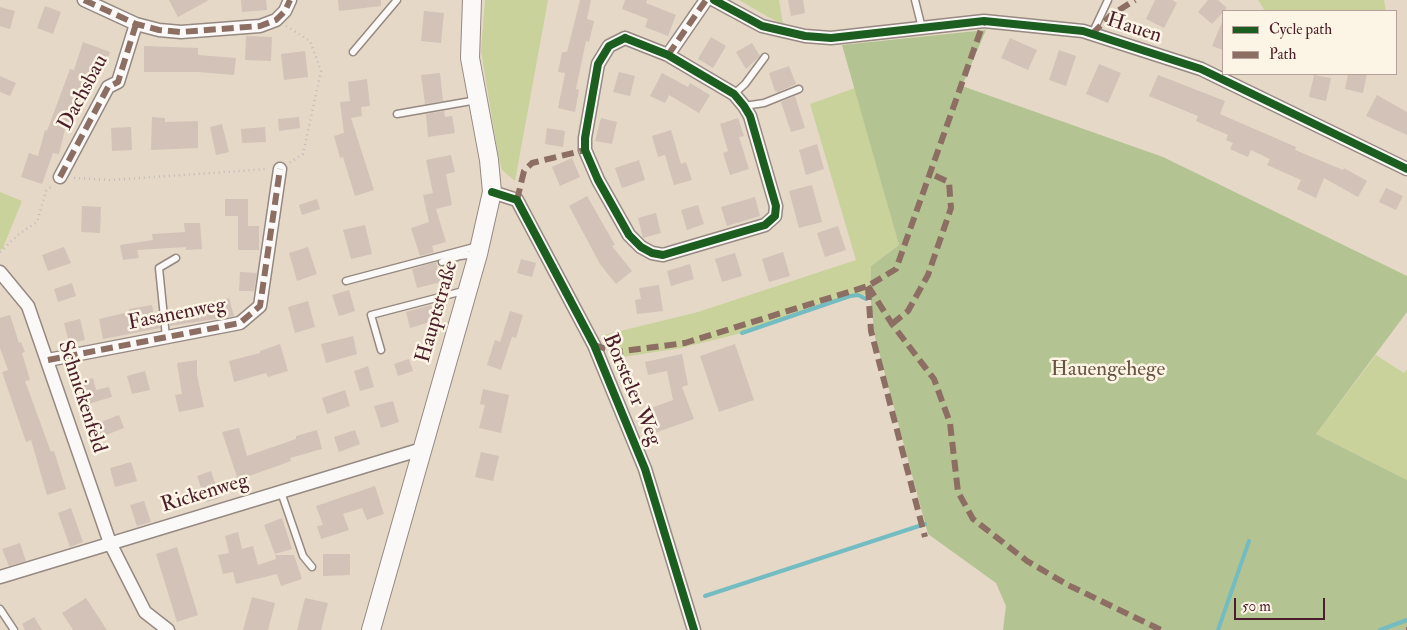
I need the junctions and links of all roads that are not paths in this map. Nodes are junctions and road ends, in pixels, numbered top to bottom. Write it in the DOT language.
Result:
graph roads {
  1 [pos="84,0"];
  2 [pos="290,0"];
  3 [pos="397,0"];
  4 [pos="472,0"];
  5 [pos="706,0"];
  6 [pos="714,0"];
  7 [pos="915,0"];
  8 [pos="1108,0"];
  9 [pos="136,24"];
  10 [pos="922,28"];
  11 [pos="1092,34"];
  12 [pos="352,52"];
  13 [pos="668,54"];
  14 [pos="765,57"];
  15 [pos="799,89"];
  16 [pos="734,94"];
  17 [pos="478,100"];
  18 [pos="744,106"];
  19 [pos="397,114"];
  20 [pos="280,168"];
  21 [pos="1407,169"];
  22 [pos="60,177"];
  23 [pos="492,192"];
  24 [pos="479,250"];
  25 [pos="176,258"];
  26 [pos="442,262"];
  27 [pos="0,272"];
  28 [pos="346,281"];
  29 [pos="468,290"];
  30 [pos="166,337"];
  31 [pos="381,350"];
  32 [pos="48,360"];
  33 [pos="422,449"];
  34 [pos="281,492"];
  35 [pos="110,543"];
  36 [pos="312,567"];
  37 [pos="0,577"];
  38 [pos="0,609"];
  39 [pos="14,630"];
  40 [pos="168,630"];
  41 [pos="371,630"];
  42 [pos="694,630"];
  1 -- 9 [label="street"];
  2 -- 9 [label="street"];
  3 -- 12 [label="lane"];
  4 -- 17 [label="main road, Hauptstraße"];
  5 -- 13 [label="street"];
  6 -- 10 [label="street, Hauen"];
  7 -- 10 [label="lane"];
  8 -- 11 [label="lane"];
  9 -- 22 [label="street, Dachsbau"];
  10 -- 11 [label="street, Hauen"];
  11 -- 21 [label="street, Hauen"];
  13 -- 16 [label="street"];
  13 -- 18 [label="street"];
  14 -- 16 [label="lane"];
  15 -- 18 [label="lane"];
  16 -- 18 [label="street"];
  17 -- 19 [label="lane"];
  17 -- 23 [label="main road, Hauptstraße"];
  20 -- 30 [label="street, Fasanenweg"];
  23 -- 24 [label="main road, Hauptstraße"];
  23 -- 42 [label="street, Borsteler Weg"];
  24 -- 26 [label="lane"];
  24 -- 28 [label="lane"];
  24 -- 29 [label="main road, Hauptstraße"];
  25 -- 30 [label="lane"];
  27 -- 32 [label="street, Schnickenfeld"];
  29 -- 31 [label="lane"];
  29 -- 33 [label="main road, Hauptstraße"];
  30 -- 32 [label="street, Fasanenweg"];
  32 -- 35 [label="street, Schnickenfeld"];
  33 -- 34 [label="street, Rickenweg"];
  33 -- 41 [label="main road, Hauptstraße"];
  34 -- 35 [label="street, Rickenweg"];
  34 -- 36 [label="lane"];
  35 -- 37 [label="street, Rickenweg"];
  35 -- 40 [label="street, Schnickenfeld"];
  38 -- 39 [label="lane"];
}
